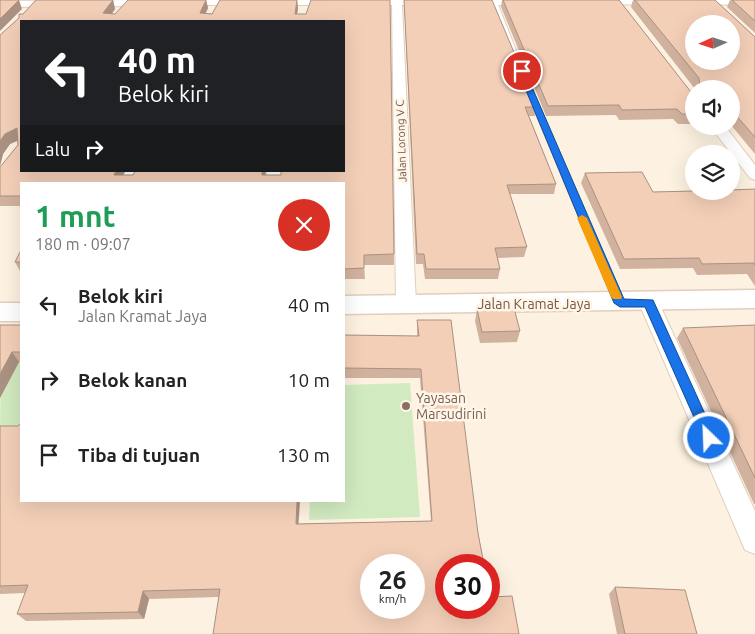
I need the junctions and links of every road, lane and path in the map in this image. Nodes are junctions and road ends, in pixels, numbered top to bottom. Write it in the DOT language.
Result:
graph roads {
  1 [pos="306,1"];
  2 [pos="397,1"];
  3 [pos="493,1"];
  4 [pos="611,1"];
  5 [pos="696,1"];
  6 [pos="38,2"];
  7 [pos="127,2"];
  8 [pos="218,2"];
  9 [pos="543,2"];
  10 [pos="580,2"];
  11 [pos="712,2"];
  12 [pos="755,2"];
  13 [pos="0,4"];
  14 [pos="27,13"];
  15 [pos="213,14"];
  16 [pos="303,14"];
  17 [pos="118,15"];
  18 [pos="727,15"];
  19 [pos="631,17"];
  20 [pos="522,71"];
  21 [pos="529,89"];
  22 [pos="724,135"];
  23 [pos="755,175"];
  24 [pos="406,292"];
  25 [pos="755,300"];
  26 [pos="620,303"];
  27 [pos="649,303"];
  28 [pos="345,305"];
  29 [pos="0,312"];
  30 [pos="20,312"];
  31 [pos="755,541"];
  1 -- 2 [label="street"];
  1 -- 8 [label="street"];
  1 -- 16 [label="street"];
  2 -- 3 [label="street"];
  2 -- 24 [label="street, Jalan Lorong V C"];
  3 -- 9 [label="street"];
  3 -- 20 [label="lane"];
  4 -- 5 [label="street"];
  4 -- 10 [label="street"];
  4 -- 19 [label="street"];
  5 -- 11 [label="street"];
  6 -- 7 [label="street"];
  6 -- 13 [label="street"];
  6 -- 14 [label="street"];
  7 -- 8 [label="street"];
  7 -- 17 [label="street"];
  8 -- 15 [label="street"];
  11 -- 12 [label="street"];
  11 -- 18 [label="street"];
  21 -- 26 [label="lane"];
  22 -- 23 [label="street"];
  24 -- 26 [label="street, Jalan Kramat Jaya"];
  24 -- 28 [label="street, Jalan Kramat Jaya"];
  25 -- 27 [label="street, Jalan Kramat Jaya"];
  26 -- 27 [label="street, Jalan Kramat Jaya"];
  27 -- 31 [label="street"];
  29 -- 30 [label="street"];
}
